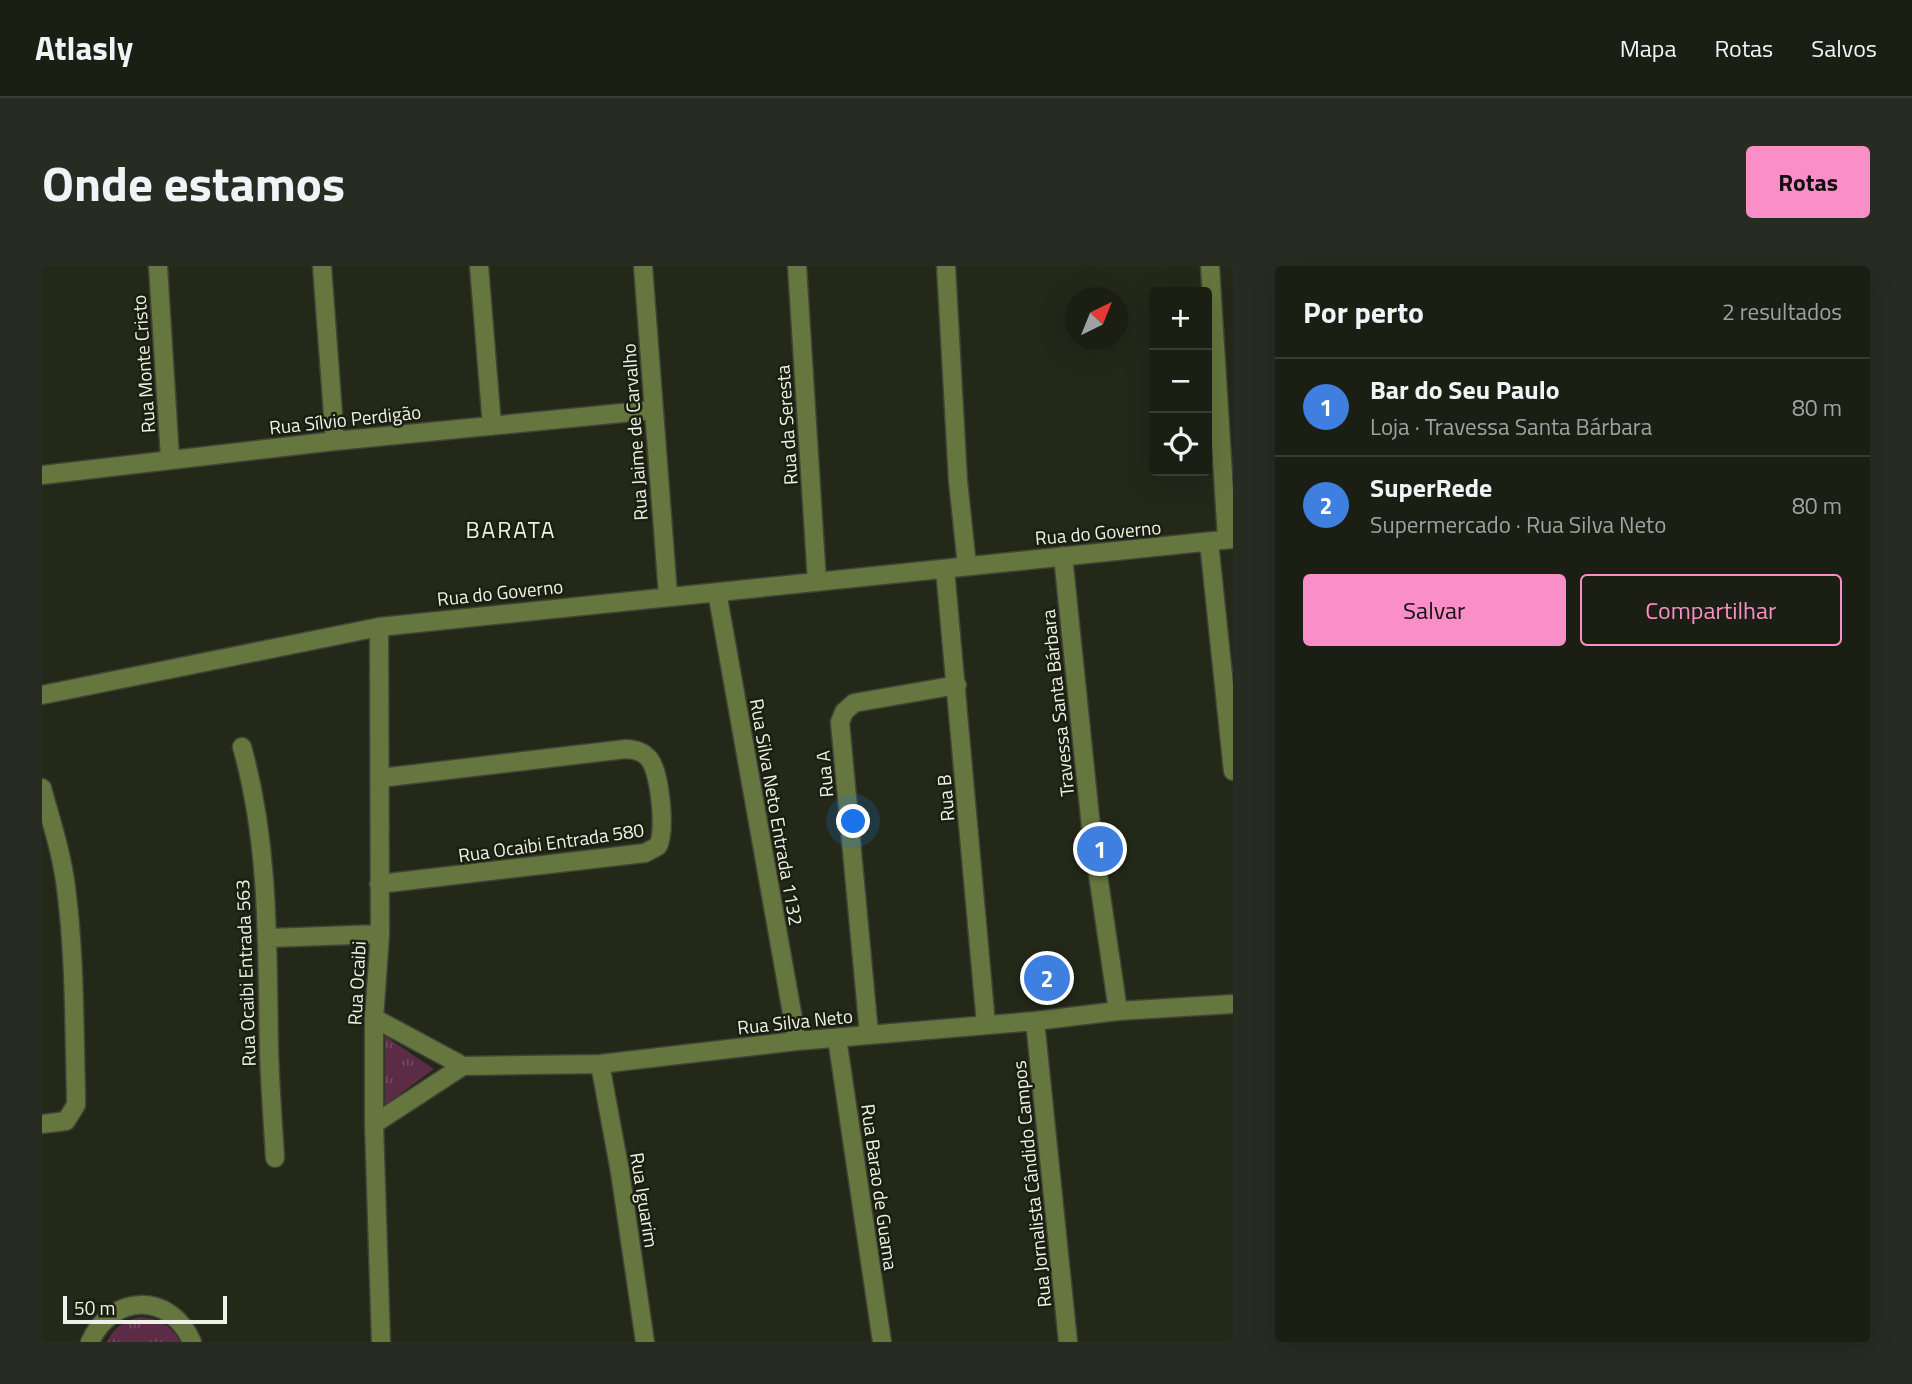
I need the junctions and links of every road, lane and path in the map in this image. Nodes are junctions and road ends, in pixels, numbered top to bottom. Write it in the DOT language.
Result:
graph roads {
  1 [pos="158,266"];
  2 [pos="322,266"];
  3 [pos="479,266"];
  4 [pos="643,266"];
  5 [pos="797,266"];
  6 [pos="946,266"];
  7 [pos="1210,266"];
  8 [pos="653,410"];
  9 [pos="492,426"];
  10 [pos="335,441"];
  11 [pos="170,458"];
  12 [pos="42,475"];
  13 [pos="1223,540"];
  14 [pos="1063,556"];
  15 [pos="967,566"];
  16 [pos="944,569"];
  17 [pos="817,582"];
  18 [pos="717,592"];
  19 [pos="668,595"];
  20 [pos="379,627"];
  21 [pos="957,684"];
  22 [pos="42,695"];
  23 [pos="242,747"];
  24 [pos="1233,771"];
  25 [pos="380,778"];
  26 [pos="42,788"];
  27 [pos="379,884"];
  28 [pos="380,934"];
  29 [pos="269,938"];
  30 [pos="1233,1004"];
  31 [pos="1118,1011"];
  32 [pos="374,1018"];
  33 [pos="1035,1021"];
  34 [pos="986,1024"];
  35 [pos="869,1034"];
  36 [pos="838,1038"];
  37 [pos="797,1041"];
  38 [pos="600,1064"];
  39 [pos="463,1066"];
  40 [pos="42,1124"];
  41 [pos="374,1124"];
  42 [pos="275,1158"];
  43 [pos="90,1342"];
  44 [pos="192,1342"];
  45 [pos="381,1342"];
  46 [pos="645,1342"];
  47 [pos="882,1342"];
  48 [pos="1068,1342"];
  1 -- 11 [label="street, Rua Monte Cristo"];
  2 -- 10 [label="street"];
  3 -- 9 [label="street"];
  4 -- 8 [label="street, Rua Jaime de Carvalho"];
  5 -- 17 [label="street, Rua da Seresta"];
  6 -- 15 [label="street"];
  7 -- 13 [label="street"];
  8 -- 9 [label="street, Rua Sílvio Perdigão"];
  8 -- 19 [label="street, Rua Jaime de Carvalho"];
  9 -- 10 [label="street, Rua Sílvio Perdigão"];
  10 -- 11 [label="street, Rua Sílvio Perdigão"];
  11 -- 12 [label="street, Rua Sílvio Perdigão"];
  13 -- 14 [label="street, Rua do Governo"];
  13 -- 24 [label="street"];
  14 -- 15 [label="street, Rua do Governo"];
  14 -- 31 [label="street, Travessa Santa Bárbara"];
  15 -- 16 [label="street, Rua do Governo"];
  16 -- 17 [label="street, Rua do Governo"];
  16 -- 21 [label="street, Rua B"];
  17 -- 18 [label="street, Rua do Governo"];
  18 -- 19 [label="street, Rua do Governo"];
  18 -- 37 [label="street, Rua Silva Neto Entrada 1132"];
  19 -- 20 [label="street, Rua do Governo"];
  20 -- 22 [label="street, Rua do Governo"];
  20 -- 25 [label="street, Rua Ocaibi"];
  21 -- 34 [label="street, Rua B"];
  21 -- 35 [label="street, Rua A"];
  23 -- 29 [label="street, Rua Ocaibi Entrada 563"];
  25 -- 27 [label="street, Rua Ocaibi"];
  25 -- 27 [label="street, Rua Ocaibi Entrada 580"];
  26 -- 40 [label="street"];
  27 -- 28 [label="street, Rua Ocaibi"];
  28 -- 29 [label="street"];
  28 -- 32 [label="street, Rua Ocaibi"];
  29 -- 42 [label="street, Rua Ocaibi Entrada 563"];
  30 -- 31 [label="street, Rua Silva Neto"];
  31 -- 33 [label="street, Rua Silva Neto"];
  32 -- 39 [label="street, Rua Silva Neto"];
  32 -- 41 [label="street, Rua Ocaibi"];
  33 -- 34 [label="street, Rua Silva Neto"];
  33 -- 48 [label="street, Rua Jornalista Cândido Campos"];
  34 -- 35 [label="street, Rua Silva Neto"];
  35 -- 36 [label="street, Rua Silva Neto"];
  36 -- 37 [label="street, Rua Silva Neto"];
  36 -- 47 [label="street, Rua Barao de Guama"];
  37 -- 38 [label="street, Rua Silva Neto"];
  38 -- 39 [label="street, Rua Silva Neto"];
  38 -- 46 [label="street, Rua Iguarim"];
  39 -- 41 [label="street"];
  41 -- 45 [label="street, Rua Ocaibi"];
  43 -- 44 [label="street"];
}
